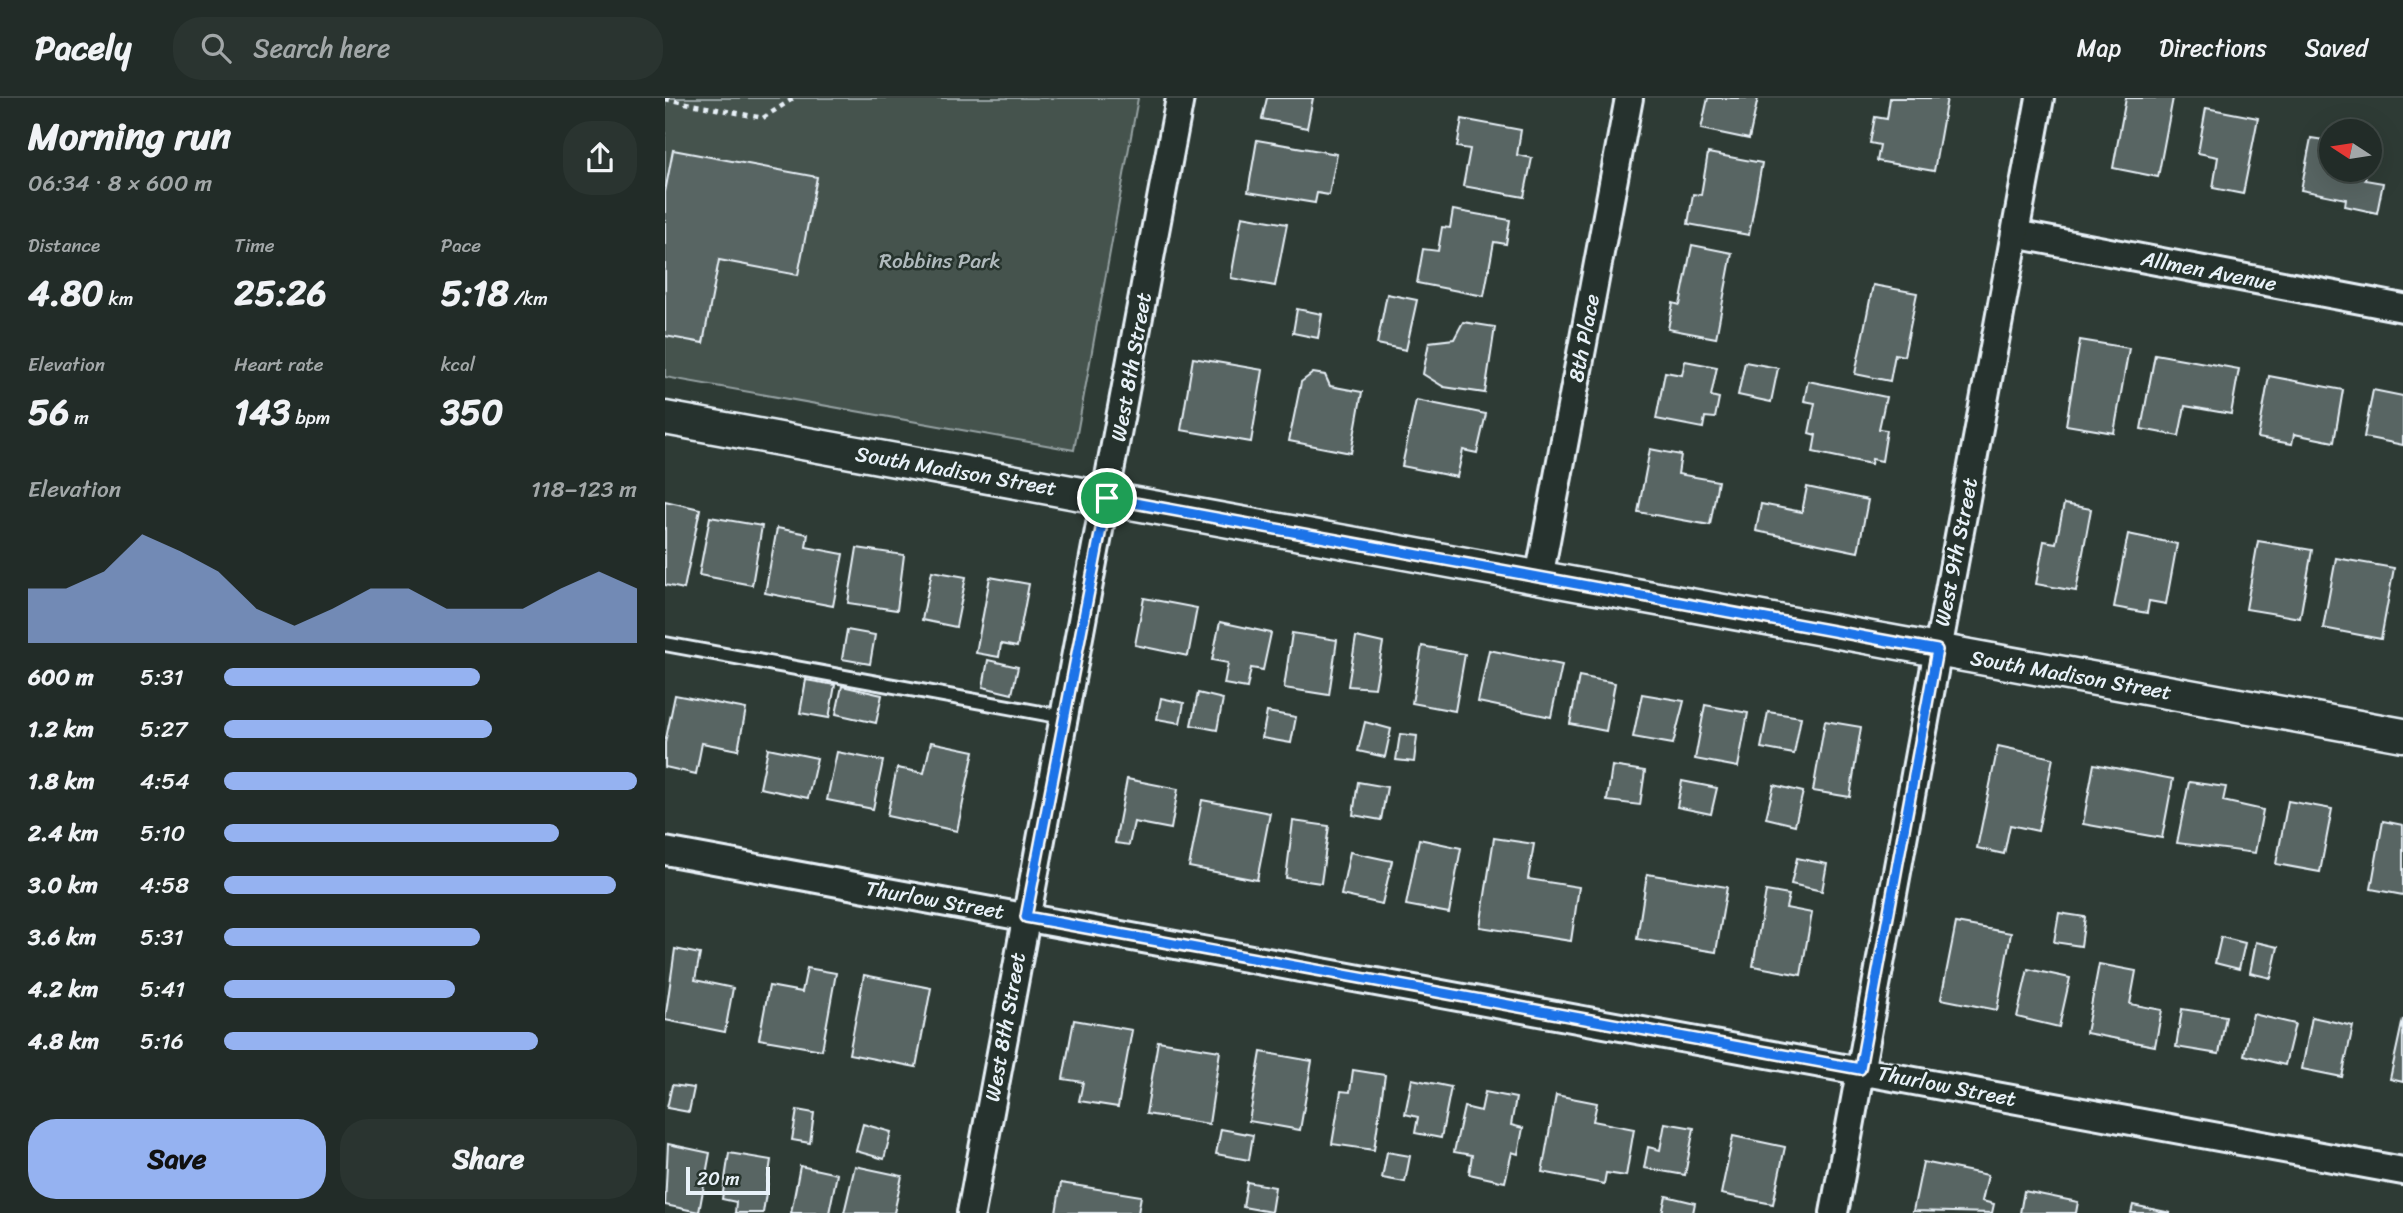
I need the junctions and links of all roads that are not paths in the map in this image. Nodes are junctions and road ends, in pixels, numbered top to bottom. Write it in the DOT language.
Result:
graph roads {
  1 [pos="1180,98"];
  2 [pos="1629,98"];
  3 [pos="2041,98"];
  4 [pos="2015,234"];
  5 [pos="2403,308"];
  6 [pos="665,418"];
  7 [pos="1107,498"];
  8 [pos="1539,578"];
  9 [pos="665,644"];
  10 [pos="1937,650"];
  11 [pos="1063,717"];
  12 [pos="2403,735"];
  13 [pos="665,851"];
  14 [pos="1026,917"];
  15 [pos="1860,1069"];
  16 [pos="2403,1171"];
  17 [pos="971,1213"];
  18 [pos="1833,1213"];
  1 -- 7 [label="street, West 8th Street"];
  2 -- 8 [label="street, 8th Place"];
  3 -- 4 [label="street, West 9th Street"];
  4 -- 5 [label="street, Allmen Avenue"];
  4 -- 10 [label="street, West 9th Street"];
  6 -- 7 [label="street, South Madison Street"];
  7 -- 8 [label="street, South Madison Street"];
  7 -- 11 [label="street, West 8th Street"];
  8 -- 10 [label="street, South Madison Street"];
  9 -- 11 [label="lane"];
  10 -- 12 [label="street, South Madison Street"];
  10 -- 15 [label="street, West 9th Street"];
  11 -- 14 [label="street, West 8th Street"];
  13 -- 14 [label="street, Thurlow Street"];
  14 -- 15 [label="street, Thurlow Street"];
  14 -- 17 [label="street, West 8th Street"];
  15 -- 16 [label="street, Thurlow Street"];
  15 -- 18 [label="street, West 9th Street"];
}
